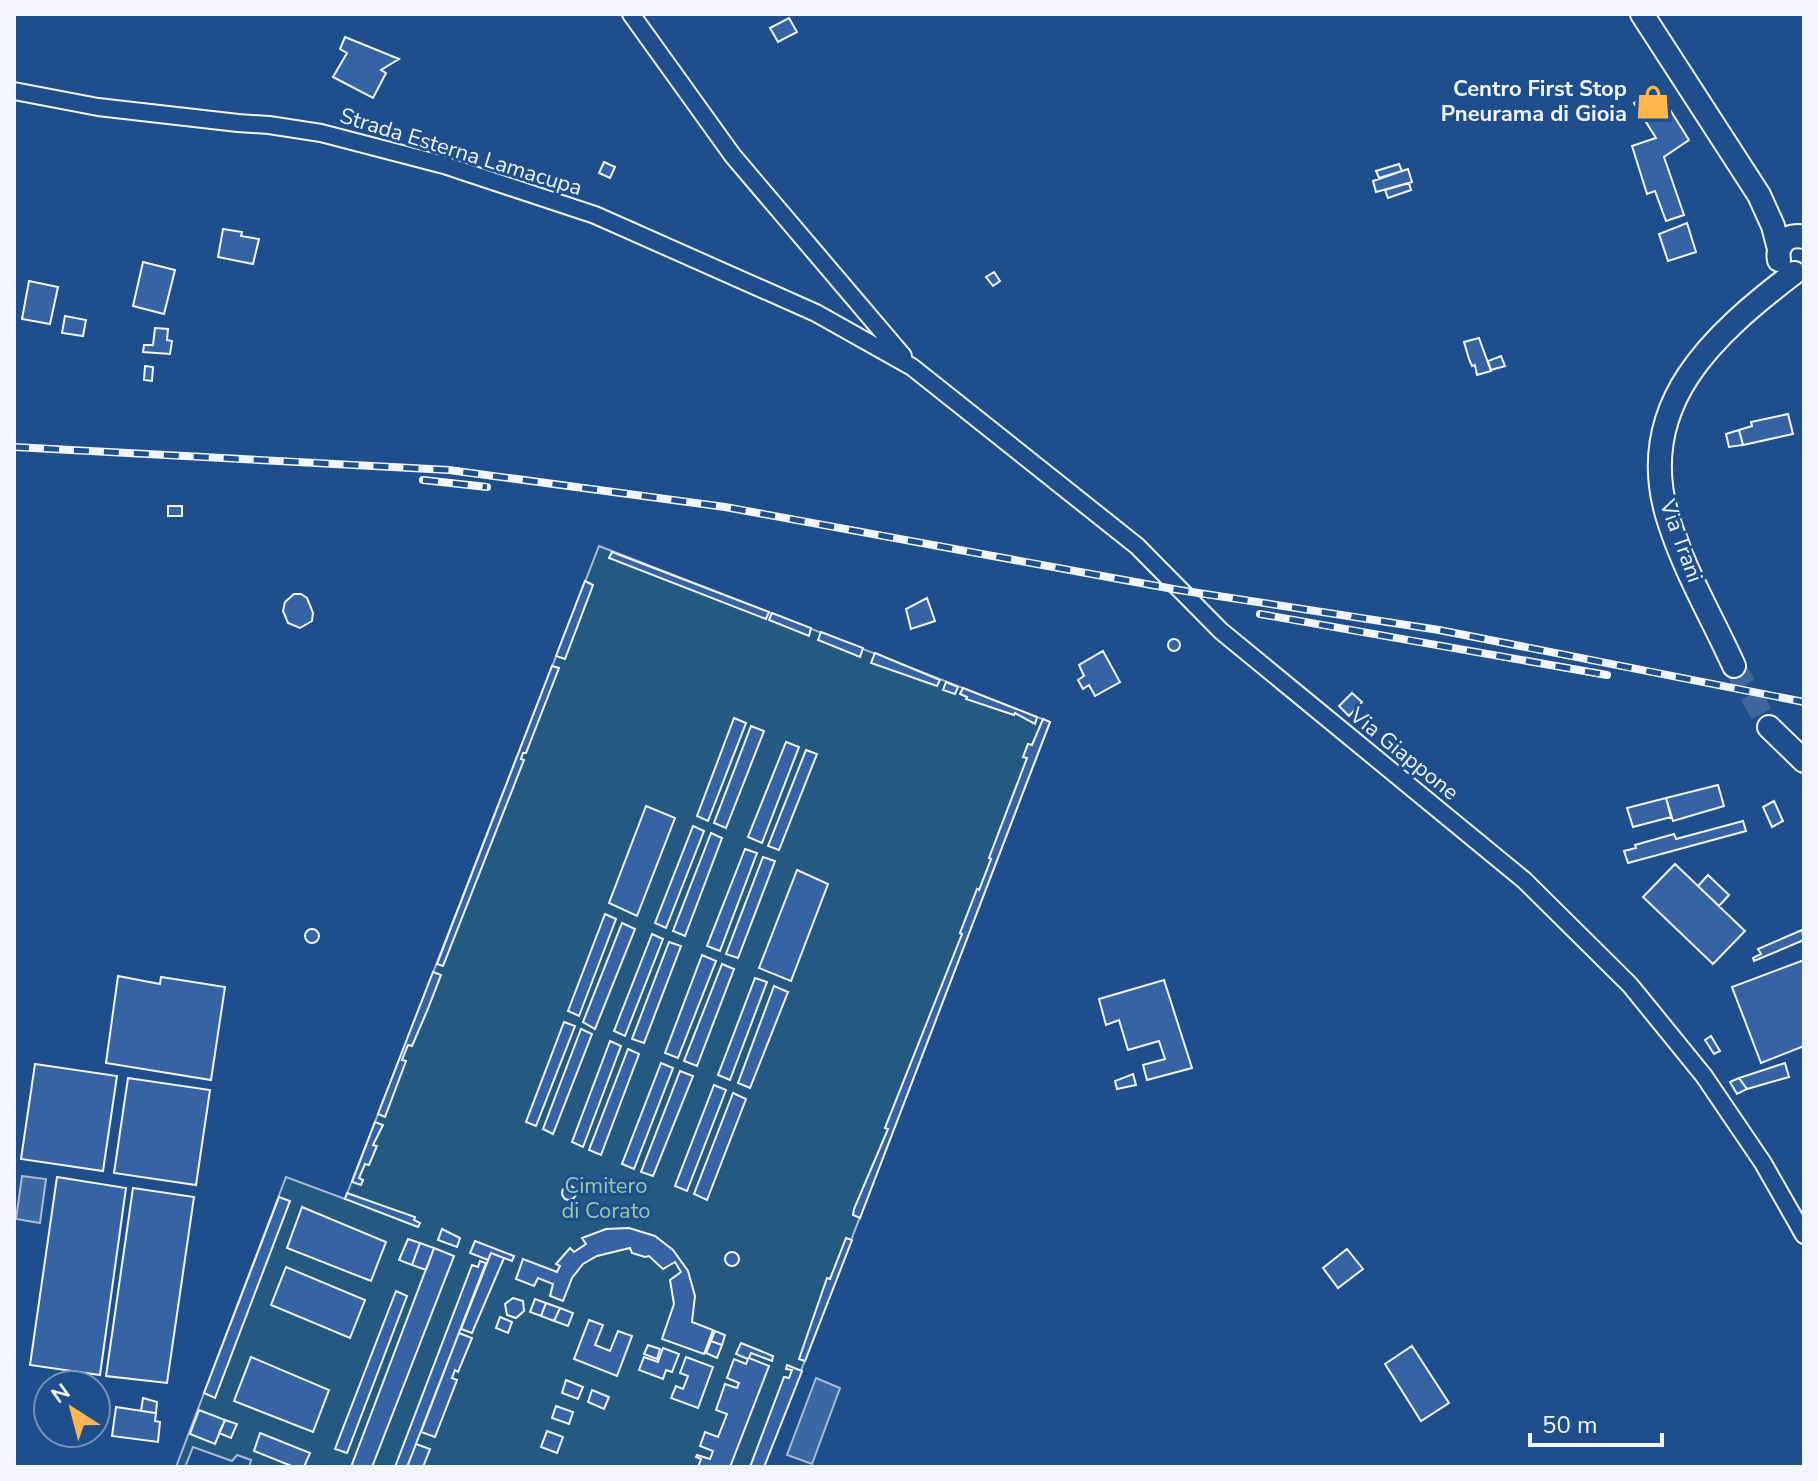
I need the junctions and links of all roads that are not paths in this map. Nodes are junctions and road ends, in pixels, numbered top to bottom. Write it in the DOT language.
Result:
graph roads {
  1 [pos="631,14"];
  2 [pos="1642,14"];
  3 [pos="14,91"];
  4 [pos="1759,195"];
  5 [pos="1804,237"];
  6 [pos="1778,252"];
  7 [pos="1800,274"];
  8 [pos="1759,299"];
  9 [pos="912,367"];
  10 [pos="1734,666"];
  11 [pos="1769,727"];
  12 [pos="1804,761"];
  13 [pos="1804,1235"];
  1 -- 9 [label="street"];
  2 -- 4 [label="main road"];
  3 -- 9 [label="street, Strada Esterna Lamacupa"];
  4 -- 5 [label="main road"];
  4 -- 6 [label="main road"];
  5 -- 6 [label="main road"];
  6 -- 7 [label="main road"];
  6 -- 8 [label="main road"];
  7 -- 8 [label="main road"];
  8 -- 10 [label="main road, Via Trani"];
  9 -- 13 [label="street, Via Giappone"];
  11 -- 12 [label="main road"];
}
